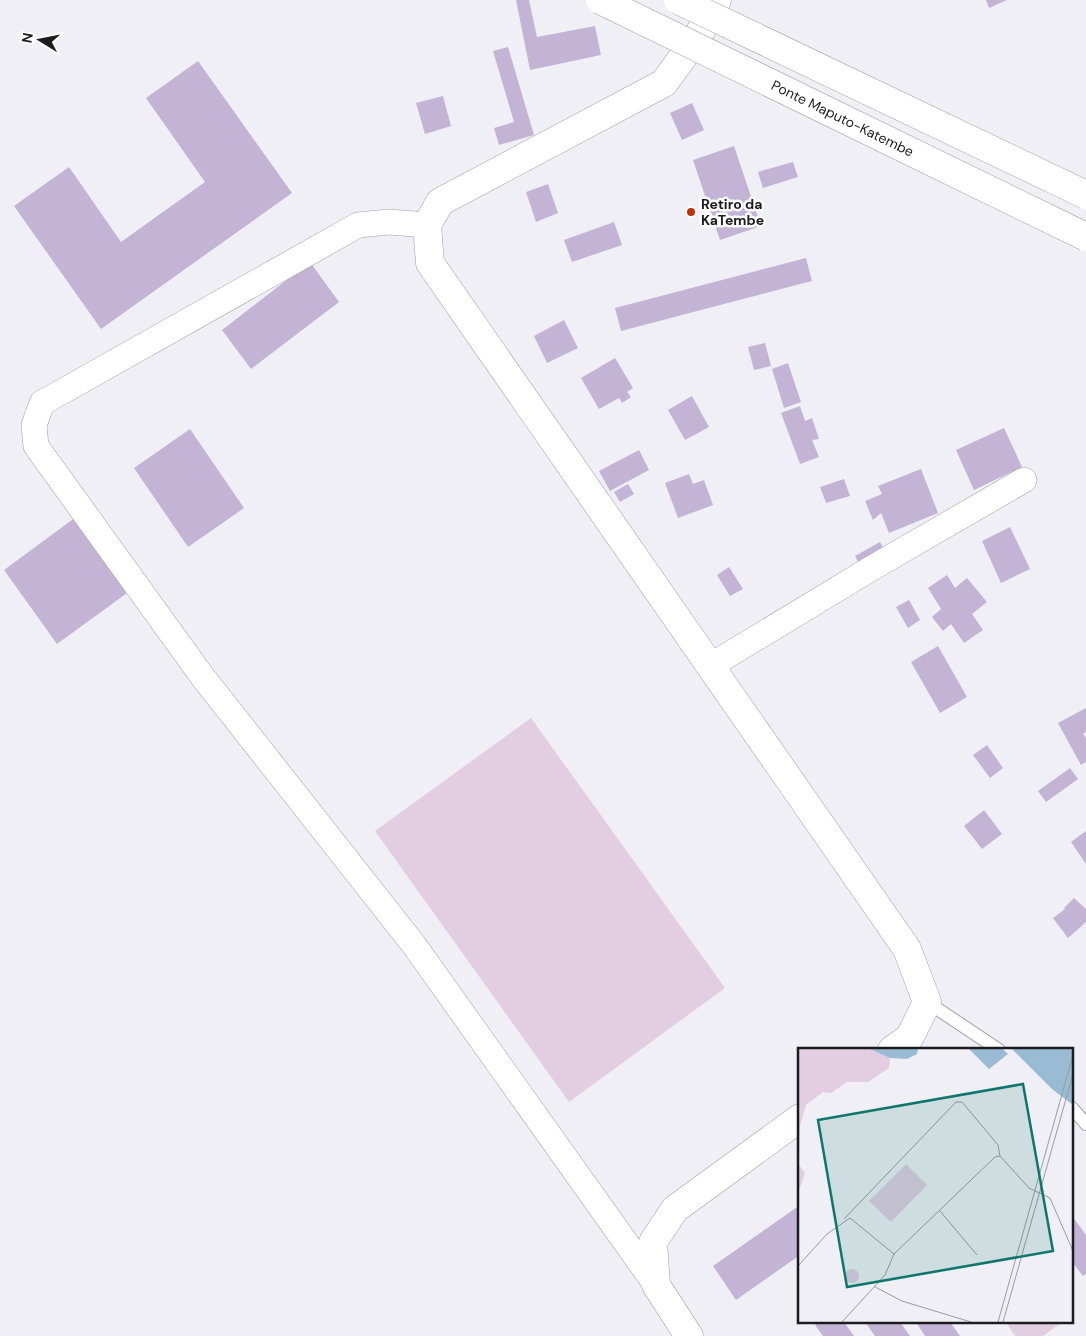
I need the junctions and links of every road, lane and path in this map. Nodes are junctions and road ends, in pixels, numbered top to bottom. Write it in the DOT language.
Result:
graph roads {
  1 [pos="600,0"];
  2 [pos="678,0"];
  3 [pos="716,0"];
  4 [pos="1086,195"];
  5 [pos="427,226"];
  6 [pos="1086,237"];
  7 [pos="1024,480"];
  8 [pos="710,666"];
  9 [pos="927,1002"];
  10 [pos="895,1048"];
  11 [pos="996,1048"];
  12 [pos="1074,1110"];
  13 [pos="798,1119"];
  14 [pos="1086,1124"];
  15 [pos="656,1285"];
  16 [pos="688,1336"];
  1 -- 6 [label="main road, Ponte Maputo-Katembe, bridge"];
  2 -- 4 [label="main road, bridge"];
  3 -- 5 [label="main road"];
  5 -- 8 [label="main road"];
  5 -- 15 [label="street"];
  7 -- 8 [label="street"];
  8 -- 9 [label="main road"];
  9 -- 10 [label="main road"];
  9 -- 11 [label="lane"];
  12 -- 14 [label="lane"];
  13 -- 15 [label="main road"];
  15 -- 16 [label="main road"];
}
